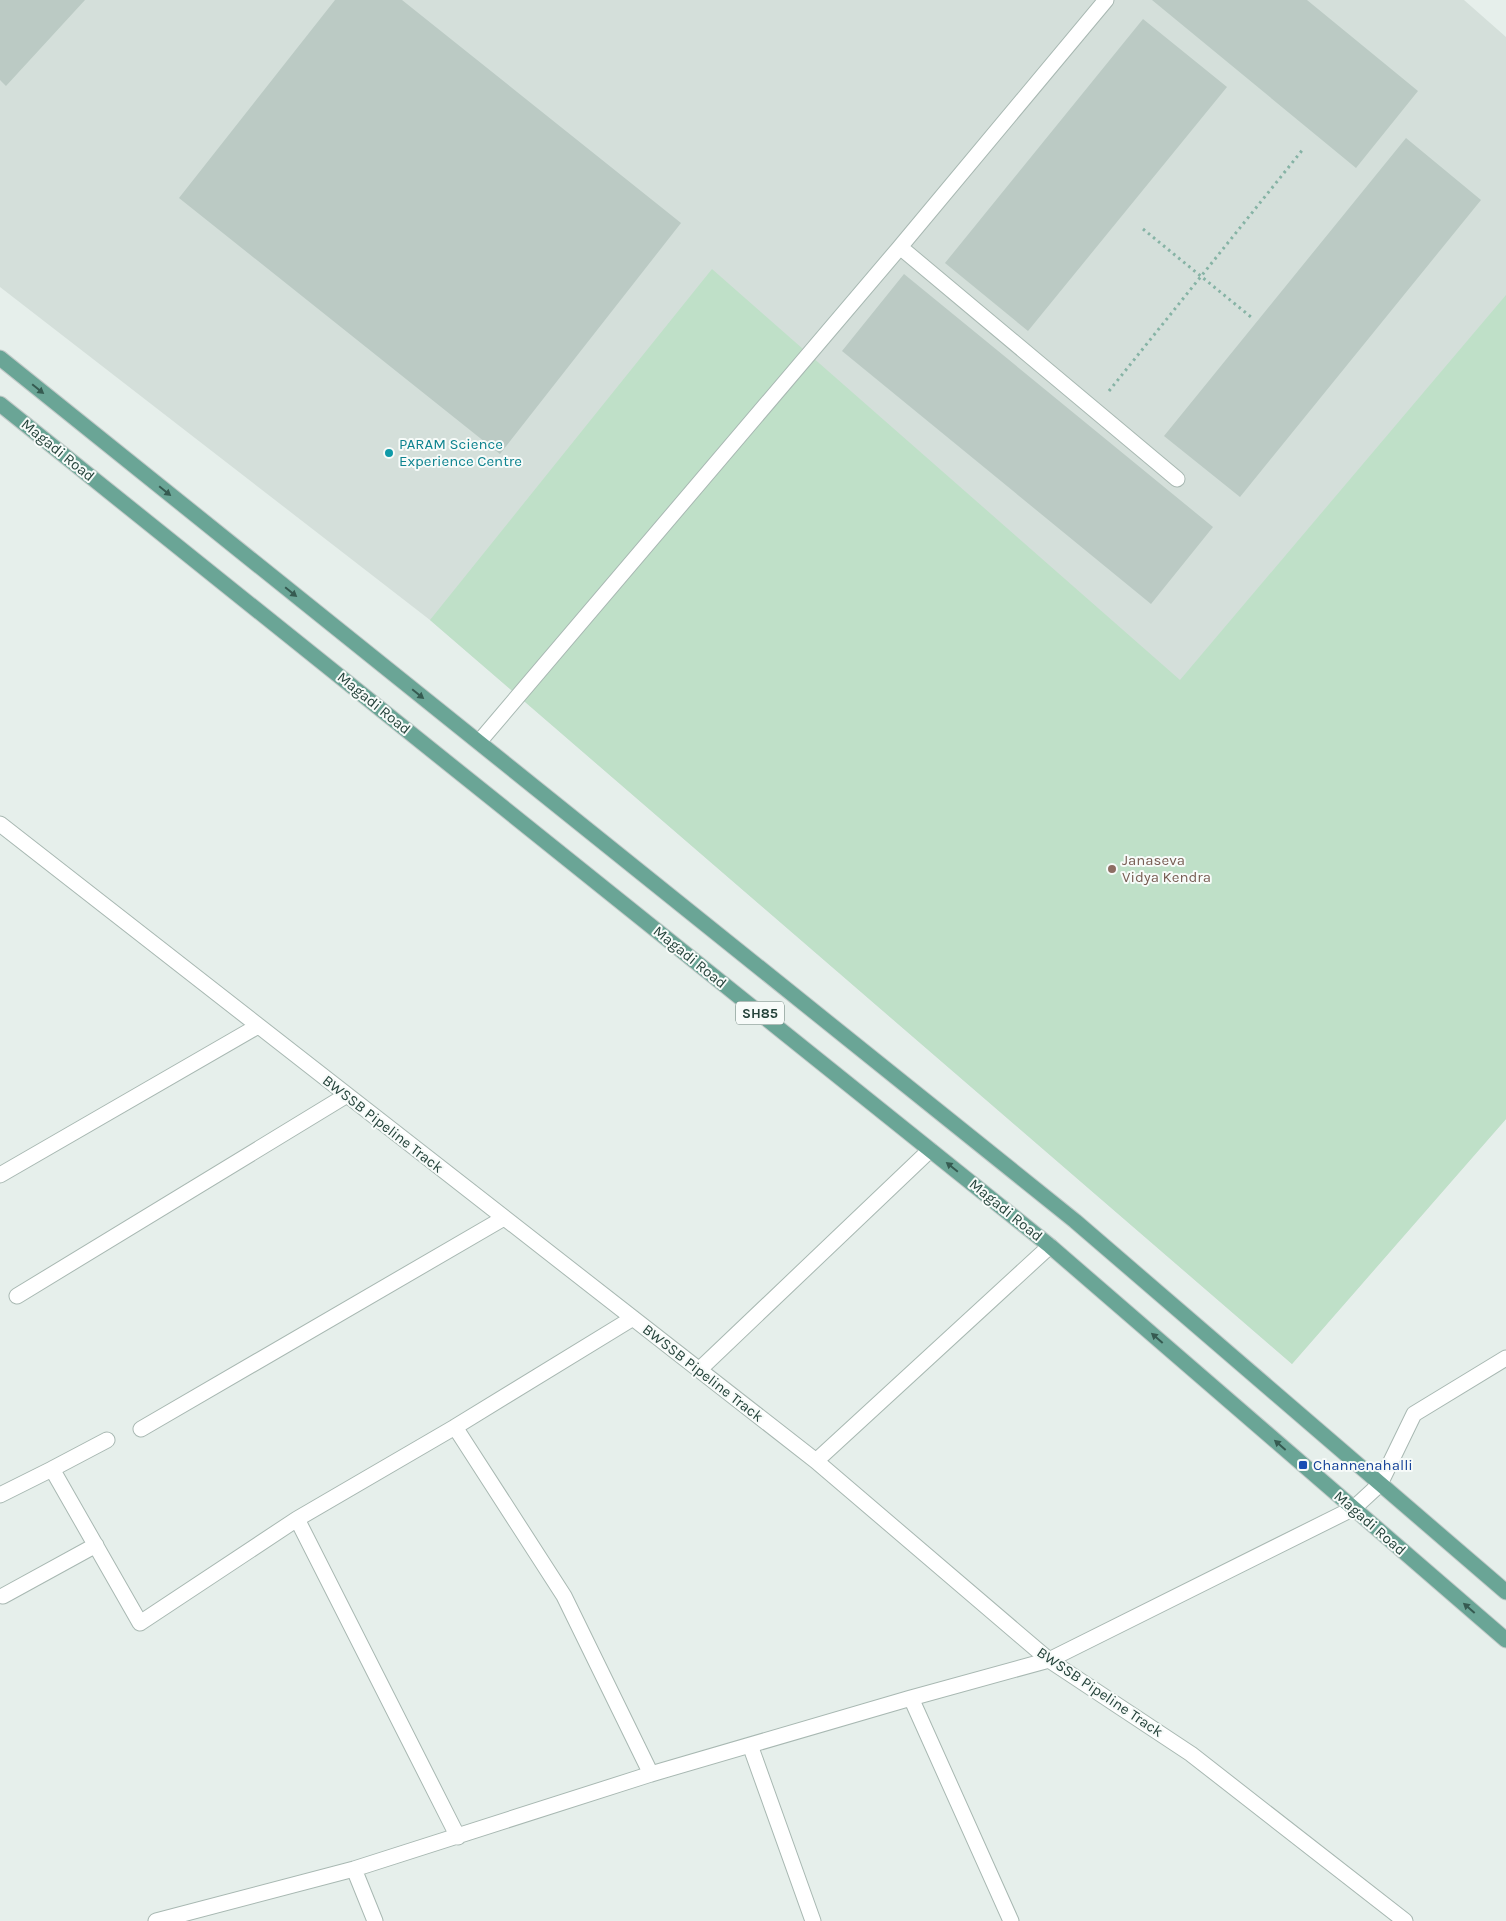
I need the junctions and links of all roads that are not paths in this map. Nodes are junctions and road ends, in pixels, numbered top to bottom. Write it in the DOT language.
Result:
graph roads {
  1 [pos="1106,0"];
  2 [pos="900,247"];
  3 [pos="0,358"];
  4 [pos="0,404"];
  5 [pos="1177,479"];
  6 [pos="479,742"];
  7 [pos="0,824"];
  8 [pos="258,1026"];
  9 [pos="347,1095"];
  10 [pos="930,1150"];
  11 [pos="0,1175"];
  12 [pos="504,1218"];
  13 [pos="1050,1246"];
  14 [pos="17,1296"];
  15 [pos="633,1318"];
  16 [pos="1506,1358"];
  17 [pos="699,1370"];
  18 [pos="455,1426"];
  19 [pos="141,1429"];
  20 [pos="107,1440"];
  21 [pos="816,1461"];
  22 [pos="52,1469"];
  23 [pos="1380,1484"];
  24 [pos="0,1495"];
  25 [pos="1354,1508"];
  26 [pos="296,1518"];
  27 [pos="96,1545"];
  28 [pos="1506,1592"];
  29 [pos="3,1596"];
  30 [pos="1506,1640"];
  31 [pos="1049,1660"];
  32 [pos="912,1698"];
  33 [pos="750,1746"];
  34 [pos="652,1774"];
  35 [pos="458,1837"];
  36 [pos="354,1869"];
  37 [pos="156,1921"];
  38 [pos="376,1921"];
  39 [pos="813,1921"];
  40 [pos="1011,1921"];
  41 [pos="1405,1921"];
  1 -- 2 [label="street"];
  2 -- 5 [label="street"];
  2 -- 6 [label="street"];
  3 -- 6 [label="main road, SH85, one-way"];
  4 -- 10 [label="main road, Magadi Road / SH85"];
  6 -- 23 [label="main road, SH85"];
  7 -- 8 [label="street, BWSSB Pipeline Track"];
  8 -- 9 [label="street, BWSSB Pipeline Track"];
  8 -- 11 [label="street"];
  9 -- 12 [label="street, BWSSB Pipeline Track"];
  9 -- 14 [label="street"];
  13 -- 10 [label="main road, Magadi Road / SH85, one-way"];
  10 -- 17 [label="street"];
  12 -- 15 [label="street, BWSSB Pipeline Track"];
  12 -- 19 [label="street"];
  13 -- 21 [label="street"];
  25 -- 13 [label="main road, Magadi Road / SH85, one-way"];
  15 -- 17 [label="street, BWSSB Pipeline Track"];
  15 -- 18 [label="street"];
  16 -- 23 [label="street"];
  17 -- 21 [label="street, BWSSB Pipeline Track"];
  18 -- 26 [label="street"];
  18 -- 34 [label="street"];
  20 -- 22 [label="street"];
  21 -- 31 [label="street, BWSSB Pipeline Track"];
  22 -- 24 [label="street"];
  22 -- 27 [label="street"];
  23 -- 25 [label="street"];
  23 -- 28 [label="main road, SH85"];
  30 -- 25 [label="main road, Magadi Road / SH85, one-way"];
  25 -- 31 [label="street"];
  26 -- 27 [label="street"];
  26 -- 35 [label="street"];
  27 -- 29 [label="street"];
  31 -- 32 [label="street"];
  31 -- 41 [label="street, BWSSB Pipeline Track"];
  32 -- 33 [label="street"];
  32 -- 40 [label="street"];
  33 -- 34 [label="street"];
  33 -- 39 [label="street"];
  34 -- 35 [label="street"];
  35 -- 36 [label="street"];
  36 -- 37 [label="street"];
  36 -- 38 [label="street"];
}
